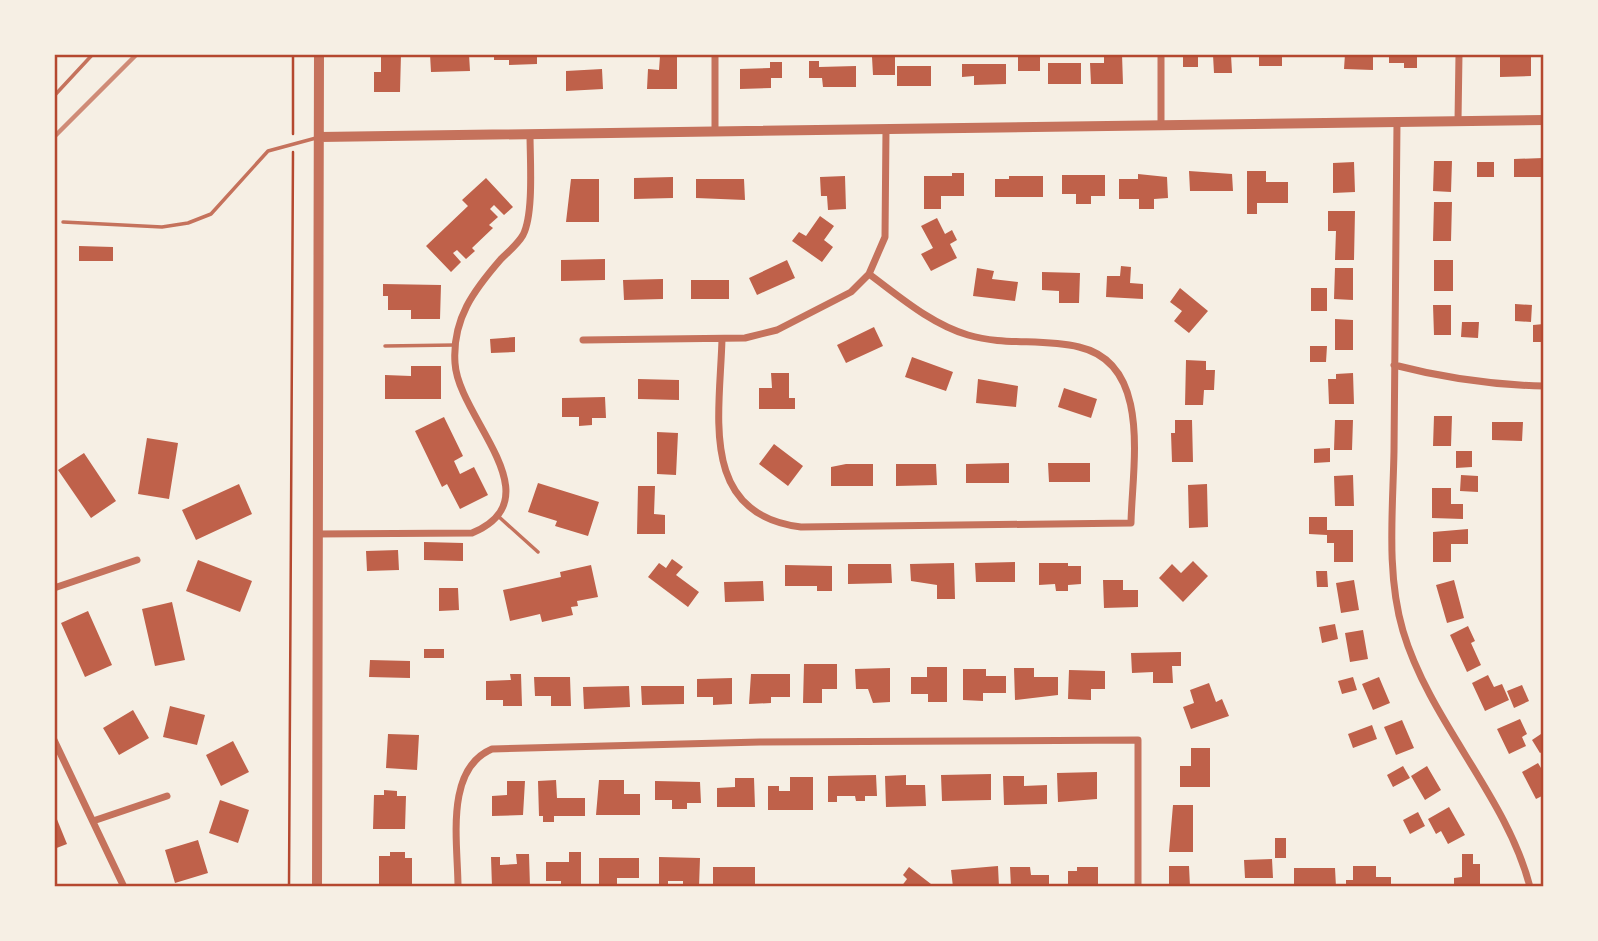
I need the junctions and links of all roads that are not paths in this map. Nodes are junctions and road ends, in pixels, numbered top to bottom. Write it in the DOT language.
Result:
graph roads {
  1 [pos="93,54"];
  2 [pos="319,54"];
  3 [pos="715,54"];
  4 [pos="1161,54"];
  5 [pos="1459,54"];
  6 [pos="54,96"];
  7 [pos="1544,120"];
  8 [pos="1458,121"];
  9 [pos="1397,122"];
  10 [pos="1161,125"];
  11 [pos="886,129"];
  12 [pos="715,131"];
  13 [pos="530,134"];
  14 [pos="320,137"];
  15 [pos="63,222"];
  16 [pos="870,274"];
  17 [pos="722,339"];
  18 [pos="583,340"];
  19 [pos="385,345"];
  20 [pos="455,345"];
  21 [pos="1394,365"];
  22 [pos="1544,386"];
  23 [pos="498,516"];
  24 [pos="317,534"];
  25 [pos="538,552"];
  26 [pos="137,560"];
  27 [pos="54,588"];
  28 [pos="54,740"];
  29 [pos="167,796"];
  30 [pos="93,821"];
  31 [pos="124,887"];
  32 [pos="317,887"];
  33 [pos="458,887"];
  34 [pos="1138,887"];
  35 [pos="1530,887"];
  1 -- 6 [label="lane"];
  2 -- 14 [label="street"];
  3 -- 12 [label="street"];
  4 -- 10 [label="street"];
  5 -- 8 [label="street"];
  7 -- 8 [label="street"];
  8 -- 9 [label="street"];
  9 -- 10 [label="street"];
  9 -- 21 [label="street"];
  10 -- 11 [label="street"];
  11 -- 12 [label="street"];
  11 -- 16 [label="street"];
  12 -- 13 [label="street"];
  13 -- 14 [label="street"];
  13 -- 20 [label="street"];
  14 -- 15 [label="lane"];
  14 -- 24 [label="street"];
  16 -- 17 [label="street"];
  16 -- 17 [label="street"];
  17 -- 18 [label="street"];
  19 -- 20 [label="lane"];
  20 -- 23 [label="street"];
  21 -- 22 [label="street"];
  21 -- 35 [label="street"];
  23 -- 24 [label="street"];
  23 -- 25 [label="lane"];
  24 -- 32 [label="street"];
  26 -- 27 [label="street"];
  28 -- 30 [label="street"];
  29 -- 30 [label="street"];
  30 -- 31 [label="street"];
  33 -- 34 [label="street"];
}
